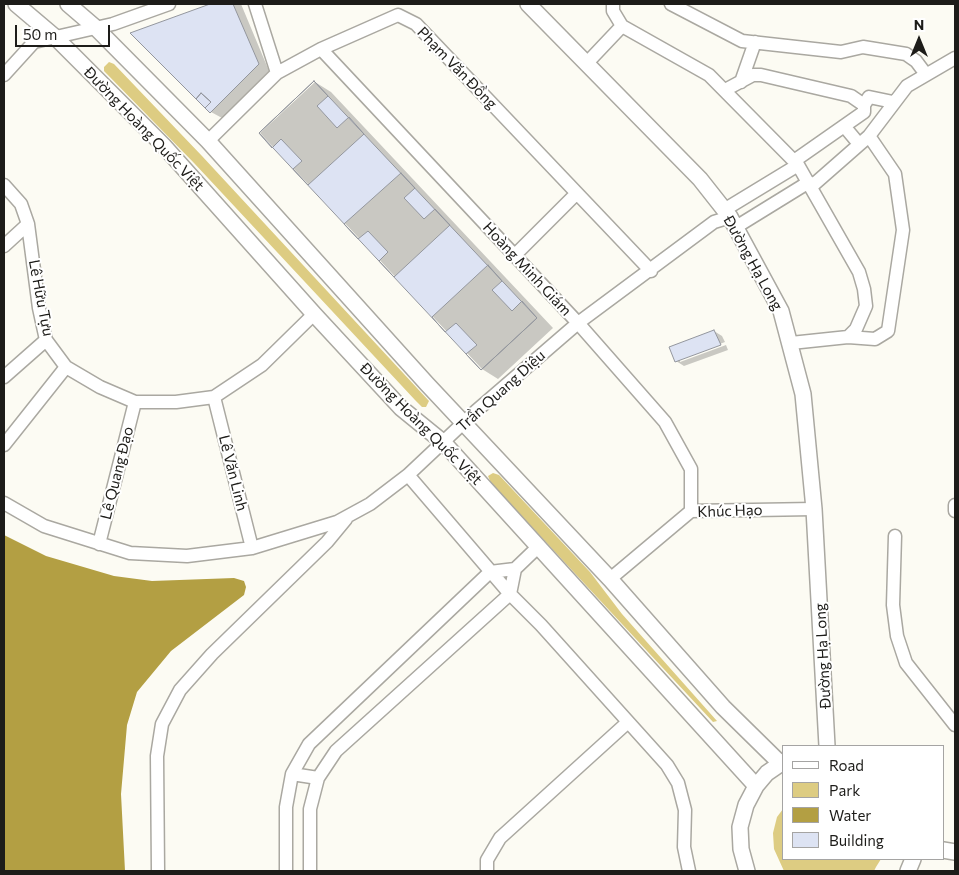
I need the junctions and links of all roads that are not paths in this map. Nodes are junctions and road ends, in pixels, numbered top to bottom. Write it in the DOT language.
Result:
graph roads {
  1 [pos="16,4"];
  2 [pos="68,4"];
  3 [pos="169,4"];
  4 [pos="255,4"];
  5 [pos="528,4"];
  6 [pos="613,4"];
  7 [pos="670,4"];
  8 [pos="153,7"];
  9 [pos="622,26"];
  10 [pos="96,28"];
  11 [pos="55,37"];
  12 [pos="755,42"];
  13 [pos="321,49"];
  14 [pos="955,58"];
  15 [pos="586,64"];
  16 [pos="277,73"];
  17 [pos="926,73"];
  18 [pos="4,75"];
  19 [pos="742,82"];
  20 [pos="726,90"];
  21 [pos="893,102"];
  22 [pos="864,105"];
  23 [pos="844,126"];
  24 [pos="864,140"];
  25 [pos="208,141"];
  26 [pos="796,163"];
  27 [pos="810,184"];
  28 [pos="4,185"];
  29 [pos="577,194"];
  30 [pos="730,218"];
  31 [pos="28,224"];
  32 [pos="4,246"];
  33 [pos="514,255"];
  34 [pos="651,270"];
  35 [pos="314,314"];
  36 [pos="578,323"];
  37 [pos="848,337"];
  38 [pos="46,340"];
  39 [pos="791,343"];
  40 [pos="66,367"];
  41 [pos="4,377"];
  42 [pos="214,397"];
  43 [pos="135,402"];
  44 [pos="464,423"];
  45 [pos="444,443"];
  46 [pos="4,445"];
  47 [pos="408,475"];
  48 [pos="4,503"];
  49 [pos="955,505"];
  50 [pos="814,509"];
  51 [pos="691,511"];
  52 [pos="955,511"];
  53 [pos="347,517"];
  54 [pos="895,536"];
  55 [pos="99,544"];
  56 [pos="539,546"];
  57 [pos="252,548"];
  58 [pos="514,569"];
  59 [pos="490,572"];
  60 [pos="610,579"];
  61 [pos="510,594"];
  62 [pos="628,722"];
  63 [pos="955,725"];
  64 [pos="827,745"];
  65 [pos="782,762"];
  66 [pos="292,774"];
  67 [pos="318,778"];
  68 [pos="756,786"];
  69 [pos="158,871"];
  70 [pos="286,871"];
  71 [pos="310,871"];
  72 [pos="487,871"];
  73 [pos="690,871"];
  74 [pos="747,871"];
  1 -- 11 [label="main road, Đường Hoàng Quốc Việt"];
  2 -- 10 [label="main road, Đường Hoàng Quốc Việt"];
  3 -- 8 [label="street"];
  4 -- 16 [label="street"];
  5 -- 15 [label="main road, Đường Hạ Long"];
  6 -- 9 [label="street"];
  7 -- 12 [label="street"];
  8 -- 10 [label="street"];
  9 -- 15 [label="street"];
  9 -- 20 [label="street"];
  10 -- 11 [label="street"];
  10 -- 25 [label="main road, Đường Hoàng Quốc Việt"];
  11 -- 18 [label="street"];
  11 -- 35 [label="main road, Đường Hoàng Quốc Việt"];
  12 -- 17 [label="street"];
  12 -- 19 [label="street"];
  13 -- 16 [label="street, Phạm Văn Đồng"];
  13 -- 29 [label="street, Phạm Văn Đồng"];
  13 -- 33 [label="street, Hoàng Minh Giám"];
  14 -- 17 [label="street"];
  15 -- 30 [label="main road, Đường Hạ Long"];
  16 -- 25 [label="street, Phạm Văn Đồng"];
  17 -- 21 [label="street"];
  19 -- 20 [label="street"];
  19 -- 22 [label="street"];
  20 -- 26 [label="street"];
  21 -- 22 [label="street"];
  21 -- 24 [label="street"];
  22 -- 23 [label="street"];
  23 -- 24 [label="street"];
  23 -- 26 [label="street"];
  24 -- 27 [label="street"];
  24 -- 37 [label="street"];
  25 -- 44 [label="main road, Đường Hoàng Quốc Việt"];
  26 -- 27 [label="street"];
  26 -- 30 [label="street"];
  27 -- 30 [label="street"];
  27 -- 37 [label="street"];
  28 -- 31 [label="street, Lê Hữu Tựu"];
  29 -- 33 [label="street"];
  29 -- 34 [label="street, Phạm Văn Đồng"];
  30 -- 34 [label="street, Trần Quang Diệu"];
  30 -- 39 [label="main road, Đường Hạ Long"];
  31 -- 32 [label="street"];
  31 -- 38 [label="street, Lê Hữu Tựu"];
  33 -- 36 [label="street, Hoàng Minh Giám"];
  34 -- 36 [label="street, Trần Quang Diệu"];
  35 -- 42 [label="street, Lê Hữu Tựu"];
  35 -- 45 [label="main road, Đường Hoàng Quốc Việt"];
  36 -- 44 [label="street, Trần Quang Diệu"];
  36 -- 51 [label="street, Hoàng Minh Giám"];
  37 -- 39 [label="street"];
  38 -- 40 [label="street, Lê Hữu Tựu"];
  38 -- 41 [label="street"];
  39 -- 50 [label="main road, Đường Hạ Long"];
  40 -- 43 [label="street, Lê Hữu Tựu"];
  40 -- 46 [label="street"];
  42 -- 43 [label="street, Lê Hữu Tựu"];
  42 -- 57 [label="street, Lê Văn Linh"];
  43 -- 55 [label="street, Lê Quang Đạo"];
  44 -- 45 [label="street, Trần Quang Diệu"];
  44 -- 60 [label="main road, Đường Hoàng Quốc Việt"];
  45 -- 47 [label="street, Trần Quang Diệu"];
  45 -- 56 [label="main road, Đường Hoàng Quốc Việt"];
  47 -- 53 [label="street, Trần Quang Diệu"];
  47 -- 59 [label="street"];
  48 -- 55 [label="street, Trần Quang Diệu"];
  49 -- 52 [label="street"];
  50 -- 51 [label="street, Khúc Hạo"];
  50 -- 64 [label="main road, Đường Hạ Long"];
  51 -- 60 [label="street, Khúc Hạo"];
  53 -- 57 [label="street, Trần Quang Diệu"];
  53 -- 69 [label="street"];
  54 -- 63 [label="street"];
  55 -- 57 [label="street, Trần Quang Diệu"];
  56 -- 58 [label="street"];
  56 -- 68 [label="main road, Đường Hoàng Quốc Việt"];
  58 -- 59 [label="street"];
  58 -- 61 [label="street"];
  59 -- 61 [label="street"];
  59 -- 66 [label="street"];
  60 -- 65 [label="main road, Đường Hoàng Quốc Việt"];
  61 -- 62 [label="street"];
  61 -- 67 [label="street"];
  62 -- 72 [label="street"];
  62 -- 73 [label="street"];
  65 -- 68 [label="main road"];
  66 -- 67 [label="street"];
  66 -- 70 [label="street"];
  67 -- 71 [label="street"];
  68 -- 74 [label="main road"];
}
